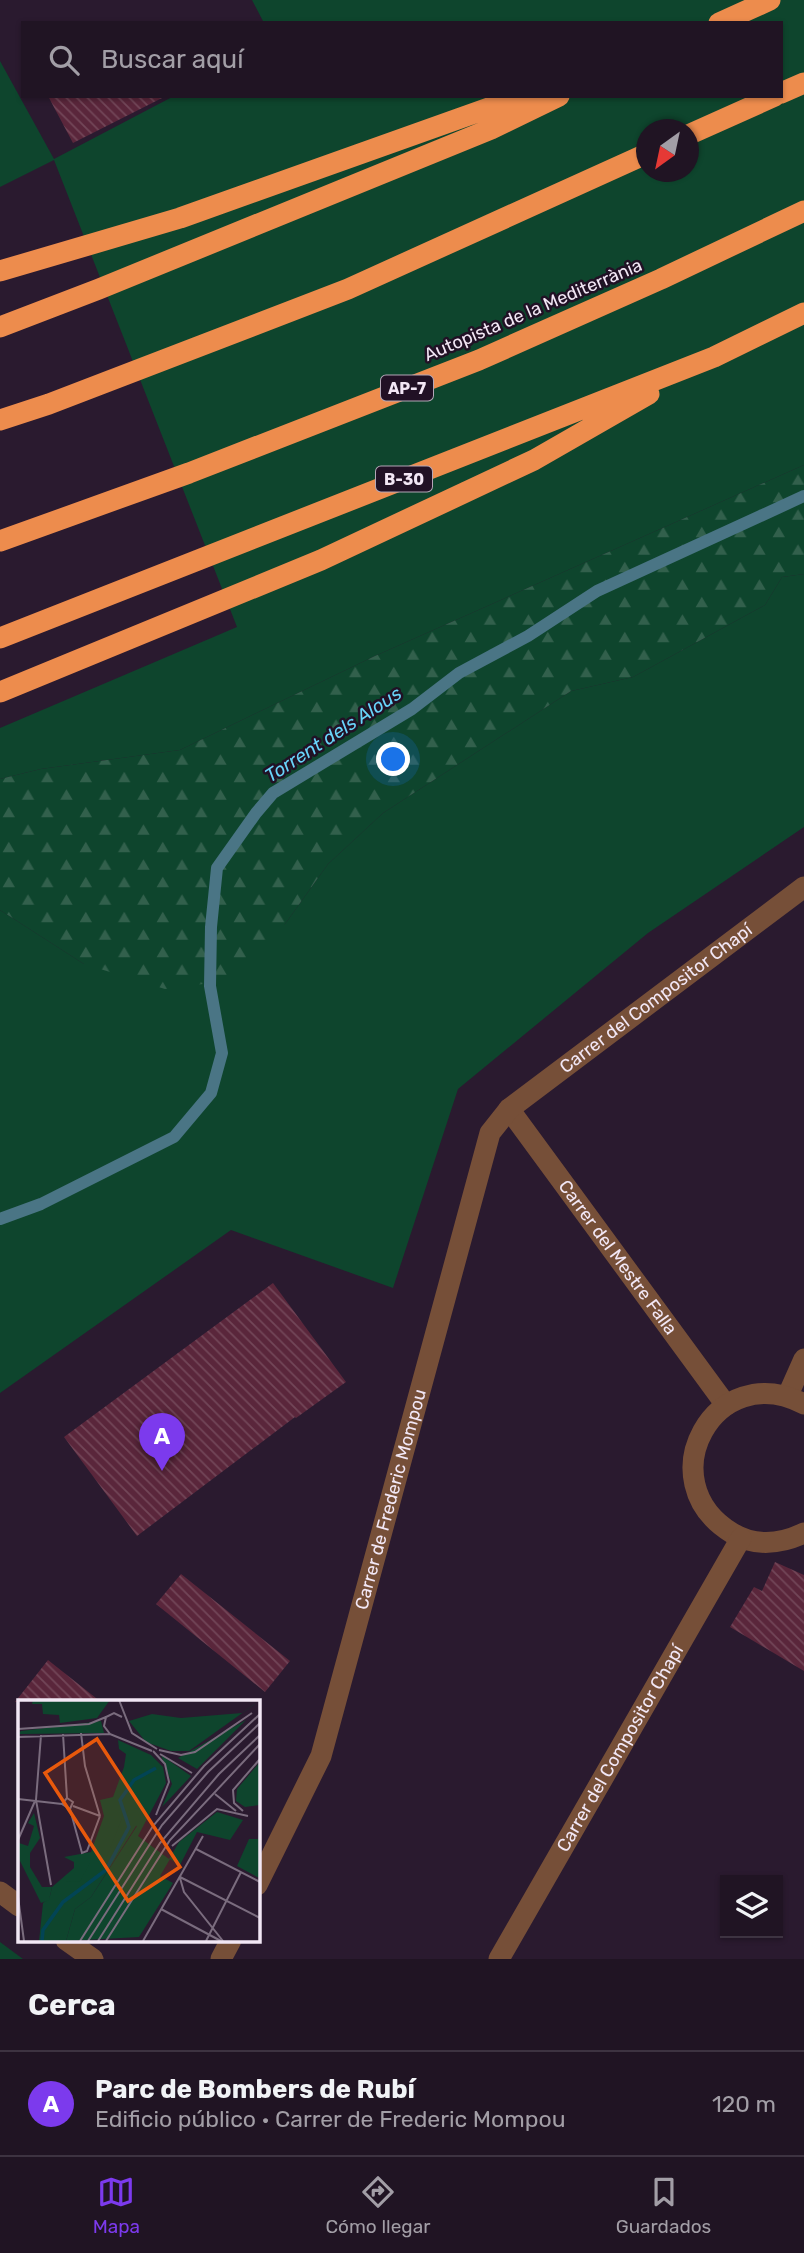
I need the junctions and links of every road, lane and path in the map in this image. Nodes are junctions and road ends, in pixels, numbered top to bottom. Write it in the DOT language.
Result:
graph roads {
  1 [pos="770,0"];
  2 [pos="723,21"];
  3 [pos="804,83"];
  4 [pos="783,92"];
  5 [pos="516,98"];
  6 [pos="555,98"];
  7 [pos="771,98"];
  8 [pos="699,130"];
  9 [pos="636,159"];
  10 [pos="804,211"];
  11 [pos="0,271"];
  12 [pos="804,313"];
  13 [pos="0,327"];
  14 [pos="714,356"];
  15 [pos="0,419"];
  16 [pos="0,541"];
  17 [pos="0,638"];
  18 [pos="0,692"];
  19 [pos="804,887"];
  20 [pos="509,1109"];
  21 [pos="804,1359"];
  22 [pos="796,1399"];
  23 [pos="726,1405"];
  24 [pos="804,1533"];
  25 [pos="741,1538"];
  26 [pos="259,1881"];
  27 [pos="0,1892"];
  28 [pos="18,1905"];
  29 [pos="67,1941"];
  30 [pos="230,1941"];
  31 [pos="93,1959"];
  32 [pos="221,1959"];
  33 [pos="499,1959"];
  1 -- 2 [label="highway"];
  3 -- 4 [label="highway"];
  5 -- 11 [label="highway"];
  6 -- 13 [label="highway"];
  7 -- 8 [label="highway"];
  9 -- 15 [label="highway"];
  10 -- 16 [label="highway, Autopista de la Mediterrània / AP-7"];
  12 -- 14 [label="highway, B-30"];
  14 -- 17 [label="highway, B-30"];
  14 -- 18 [label="highway"];
  19 -- 20 [label="street, Carrer del Compositor Chapí"];
  20 -- 23 [label="street, Carrer del Mestre Falla"];
  20 -- 26 [label="street, Carrer de Frederic Mompou"];
  21 -- 22 [label="street"];
  22 -- 23 [label="street"];
  23 -- 25 [label="street"];
  24 -- 25 [label="street"];
  25 -- 33 [label="street, Carrer del Compositor Chapí"];
  27 -- 28 [label="street"];
  29 -- 31 [label="street"];
  30 -- 32 [label="street"];
}
